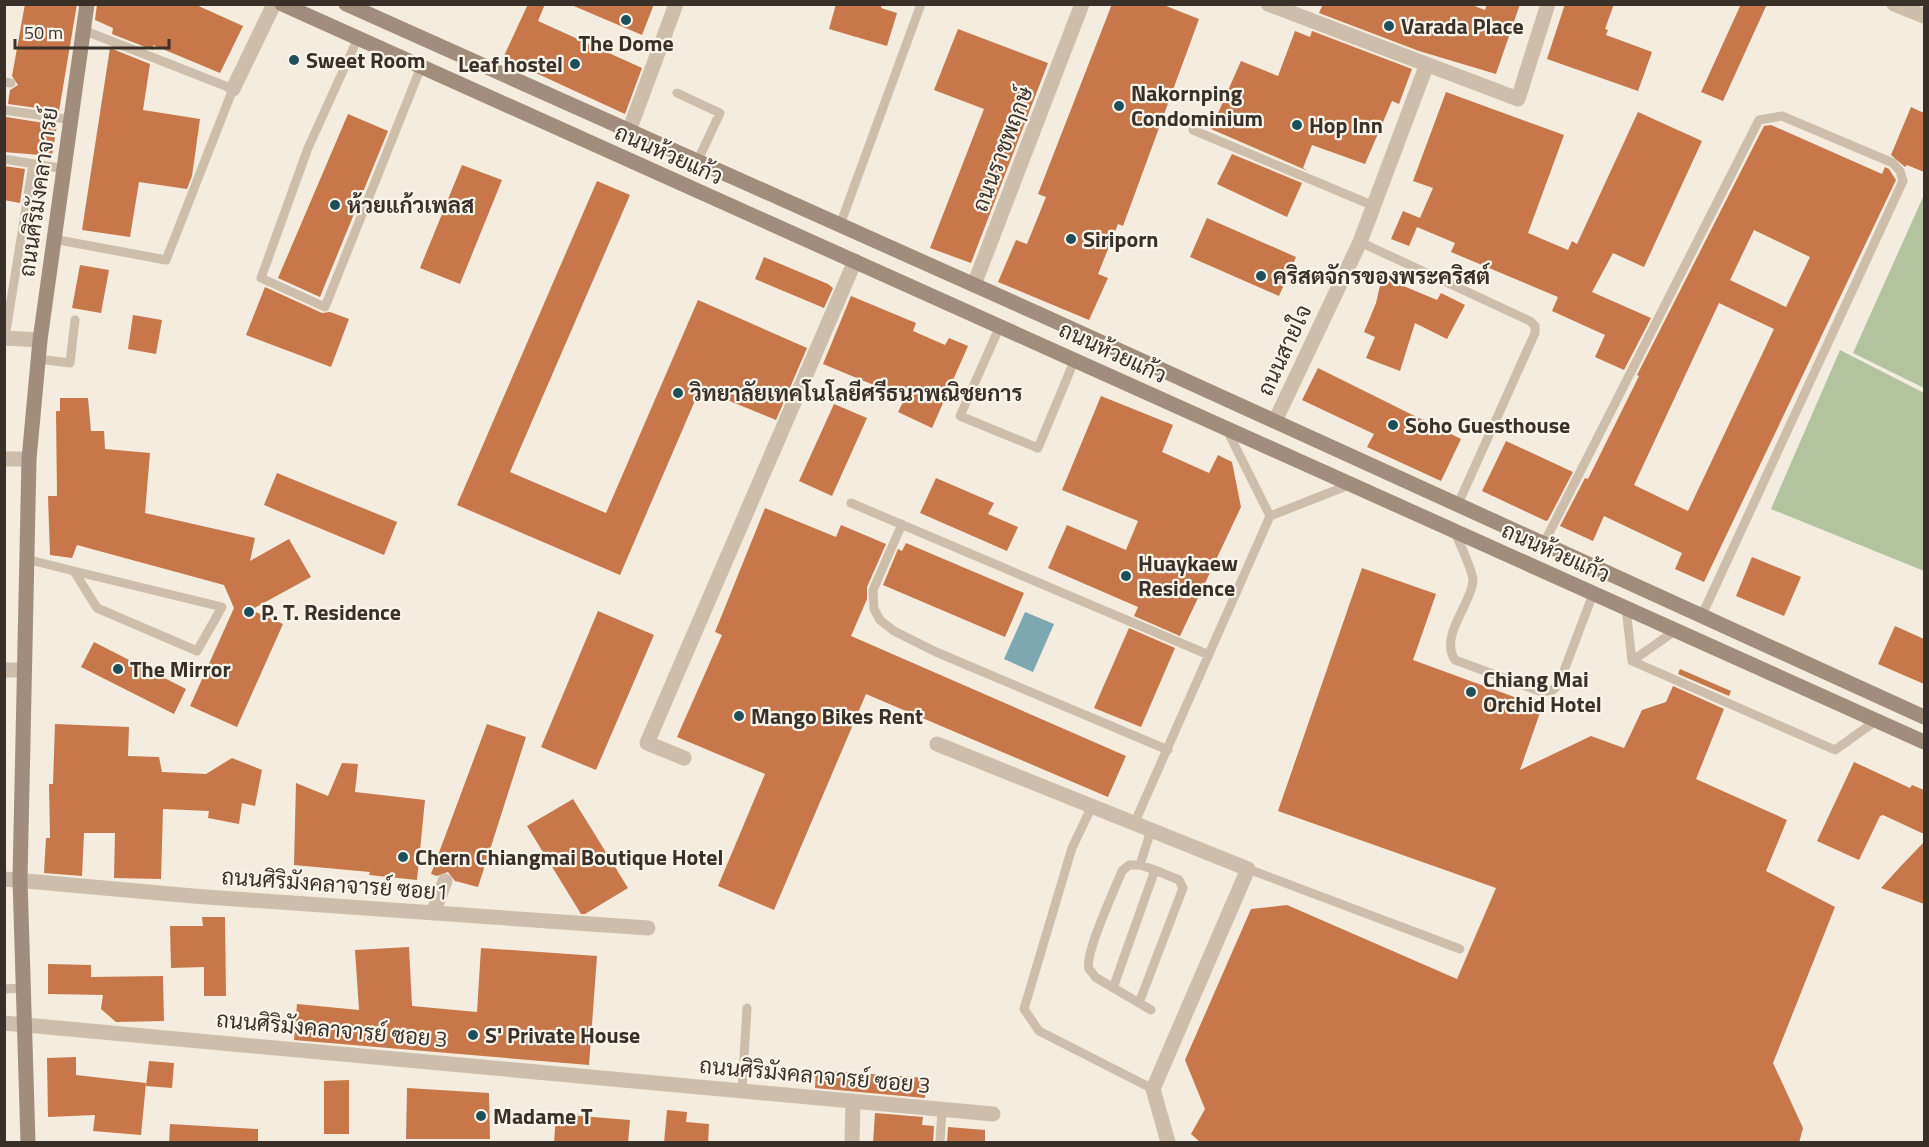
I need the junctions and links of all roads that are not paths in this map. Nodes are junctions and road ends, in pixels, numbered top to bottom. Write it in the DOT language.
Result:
graph roads {
  1 [pos="87,4"];
  2 [pos="274,4"];
  3 [pos="282,4"];
  4 [pos="346,4"];
  5 [pos="676,4"];
  6 [pos="921,4"];
  7 [pos="1082,4"];
  8 [pos="1268,4"];
  9 [pos="1548,4"];
  10 [pos="1894,4"];
  11 [pos="1308,12"];
  12 [pos="1924,16"];
  13 [pos="83,30"];
  14 [pos="358,38"];
  15 [pos="1427,64"];
  16 [pos="421,67"];
  17 [pos="233,89"];
  18 [pos="677,93"];
  19 [pos="4,110"];
  20 [pos="72,120"];
  21 [pos="1193,130"];
  22 [pos="629,131"];
  23 [pos="4,159"];
  24 [pos="697,162"];
  25 [pos="33,164"];
  26 [pos="65,169"];
  27 [pos="1374,206"];
  28 [pos="840,225"];
  29 [pos="53,239"];
  30 [pos="1360,242"];
  31 [pos="855,261"];
  32 [pos="974,285"];
  33 [pos="963,309"];
  34 [pos="75,320"];
  35 [pos="1000,326"];
  36 [pos="5,338"];
  37 [pos="40,340"];
  38 [pos="38,359"];
  39 [pos="1075,359"];
  40 [pos="1275,421"];
  41 [pos="1227,430"];
  42 [pos="4,459"];
  43 [pos="29,459"];
  44 [pos="1349,484"];
  45 [pos="851,503"];
  46 [pos="1458,504"];
  47 [pos="1270,516"];
  48 [pos="902,524"];
  49 [pos="1455,532"];
  50 [pos="1544,543"];
  51 [pos="26,559"];
  52 [pos="74,572"];
  53 [pos="1593,594"];
  54 [pos="1626,608"];
  55 [pos="1702,615"];
  56 [pos="1676,630"];
  57 [pos="1209,655"];
  58 [pos="1632,661"];
  59 [pos="4,670"];
  60 [pos="23,670"];
  61 [pos="1924,717"];
  62 [pos="1877,720"];
  63 [pos="1924,742"];
  64 [pos="937,744"];
  65 [pos="1168,750"];
  66 [pos="684,758"];
  67 [pos="1091,808"];
  68 [pos="1134,824"];
  69 [pos="1151,830"];
  70 [pos="1140,865"];
  71 [pos="1248,869"];
  72 [pos="1155,870"];
  73 [pos="12,879"];
  74 [pos="445,881"];
  75 [pos="433,913"];
  76 [pos="648,928"];
  77 [pos="1461,949"];
  78 [pos="25,988"];
  79 [pos="1113,988"];
  80 [pos="4,989"];
  81 [pos="1139,1003"];
  82 [pos="747,1008"];
  83 [pos="1151,1010"];
  84 [pos="4,1023"];
  85 [pos="24,1023"];
  86 [pos="1153,1089"];
  87 [pos="742,1091"];
  88 [pos="853,1101"];
  89 [pos="942,1110"];
  90 [pos="993,1114"];
  91 [pos="28,1143"];
  92 [pos="852,1143"];
  93 [pos="940,1143"];
  94 [pos="1168,1143"];
  1 -- 13 [label="main road, ถนนศิริมังคลาจารย์"];
  2 -- 17 [label="street"];
  3 -- 14 [label="main road, ถนนห้วยแก้ว"];
  4 -- 22 [label="main road, ถนนห้วยแก้ว"];
  5 -- 22 [label="street"];
  6 -- 28 [label="lane"];
  7 -- 32 [label="street, ถนนราชพฤกษ์"];
  8 -- 11 [label="street"];
  9 -- 15 [label="street"];
  10 -- 12 [label="street"];
  11 -- 15 [label="street"];
  13 -- 17 [label="lane"];
  13 -- 20 [label="main road, ถนนศิริมังคลาจารย์"];
  14 -- 16 [label="main road, ถนนห้วยแก้ว"];
  14 -- 16 [label="lane"];
  15 -- 27 [label="street, ถนนสายใจ"];
  16 -- 31 [label="main road, ถนนห้วยแก้ว"];
  17 -- 29 [label="lane"];
  18 -- 24 [label="lane"];
  19 -- 20 [label="lane"];
  20 -- 26 [label="main road, ถนนศิริมังคลาจารย์"];
  21 -- 27 [label="lane"];
  22 -- 24 [label="main road, ถนนห้วยแก้ว"];
  23 -- 25 [label="lane"];
  24 -- 28 [label="main road, ถนนห้วยแก้ว"];
  25 -- 26 [label="lane"];
  25 -- 36 [label="lane"];
  26 -- 29 [label="main road, ถนนศิริมังคลาจารย์"];
  27 -- 30 [label="street, ถนนสายใจ"];
  28 -- 32 [label="main road, ถนนห้วยแก้ว"];
  29 -- 37 [label="main road, ถนนศิริมังคลาจารย์"];
  30 -- 40 [label="street, ถนนสายใจ"];
  30 -- 46 [label="lane"];
  31 -- 33 [label="main road, ถนนห้วยแก้ว"];
  31 -- 66 [label="street"];
  32 -- 33 [label="main road, ถนนราชพฤกษ์"];
  32 -- 40 [label="main road, ถนนห้วยแก้ว"];
  33 -- 35 [label="main road, ถนนห้วยแก้ว"];
  34 -- 38 [label="lane"];
  35 -- 39 [label="main road, ถนนห้วยแก้ว"];
  35 -- 39 [label="lane"];
  36 -- 37 [label="street"];
  37 -- 38 [label="main road, ถนนศิริมังคลาจารย์"];
  38 -- 43 [label="main road, ถนนศิริมังคลาจารย์"];
  39 -- 41 [label="main road, ถนนห้วยแก้ว"];
  40 -- 46 [label="main road, ถนนห้วยแก้ว"];
  41 -- 44 [label="main road, ถนนห้วยแก้ว"];
  41 -- 47 [label="lane"];
  42 -- 43 [label="street"];
  43 -- 51 [label="main road, ถนนศิริมังคลาจารย์"];
  44 -- 47 [label="lane"];
  44 -- 49 [label="main road, ถนนห้วยแก้ว"];
  45 -- 48 [label="lane"];
  46 -- 50 [label="main road, ถนนห้วยแก้ว"];
  47 -- 57 [label="lane"];
  48 -- 57 [label="lane"];
  48 -- 65 [label="lane"];
  49 -- 53 [label="main road, ถนนห้วยแก้ว"];
  49 -- 53 [label="lane"];
  50 -- 55 [label="main road, ถนนห้วยแก้ว"];
  50 -- 55 [label="lane"];
  51 -- 52 [label="lane"];
  51 -- 60 [label="main road, ถนนศิริมังคลาจารย์"];
  52 -- 52 [label="lane"];
  53 -- 54 [label="main road, ถนนห้วยแก้ว"];
  54 -- 56 [label="main road, ถนนห้วยแก้ว"];
  54 -- 58 [label="lane"];
  55 -- 61 [label="main road, ถนนห้วยแก้ว"];
  56 -- 58 [label="lane"];
  56 -- 62 [label="main road, ถนนห้วยแก้ว"];
  57 -- 65 [label="lane"];
  58 -- 62 [label="lane"];
  59 -- 60 [label="street"];
  60 -- 73 [label="main road, ถนนศิริมังคลาจารย์"];
  62 -- 63 [label="main road, ถนนห้วยแก้ว"];
  64 -- 67 [label="street"];
  65 -- 68 [label="lane"];
  67 -- 68 [label="street"];
  67 -- 86 [label="lane"];
  68 -- 69 [label="street"];
  69 -- 70 [label="lane"];
  69 -- 71 [label="street"];
  70 -- 72 [label="lane"];
  70 -- 79 [label="lane"];
  71 -- 77 [label="lane"];
  71 -- 86 [label="street"];
  72 -- 79 [label="lane"];
  72 -- 81 [label="lane"];
  73 -- 75 [label="street, ถนนศิริมังคลาจารย์ ซอย1"];
  73 -- 78 [label="main road, ถนนศิริมังคลาจารย์"];
  74 -- 75 [label="street"];
  75 -- 76 [label="street, ถนนศิริมังคลาจารย์ ซอย1"];
  78 -- 80 [label="lane"];
  78 -- 85 [label="main road, ถนนศิริมังคลาจารย์"];
  79 -- 81 [label="lane"];
  81 -- 83 [label="lane"];
  82 -- 87 [label="lane"];
  84 -- 85 [label="street, ถนนศิริมังคลาจารย์ ซอย 3"];
  85 -- 87 [label="street, ถนนศิริมังคลาจารย์ ซอย 3"];
  85 -- 91 [label="main road, ถนนศิริมังคลาจารย์"];
  86 -- 94 [label="street"];
  87 -- 88 [label="street, ถนนศิริมังคลาจารย์ ซอย 3"];
  88 -- 89 [label="street, ถนนศิริมังคลาจารย์ ซอย 3"];
  88 -- 92 [label="street"];
  89 -- 90 [label="street, ถนนศิริมังคลาจารย์ ซอย 3"];
  89 -- 93 [label="lane"];
}
